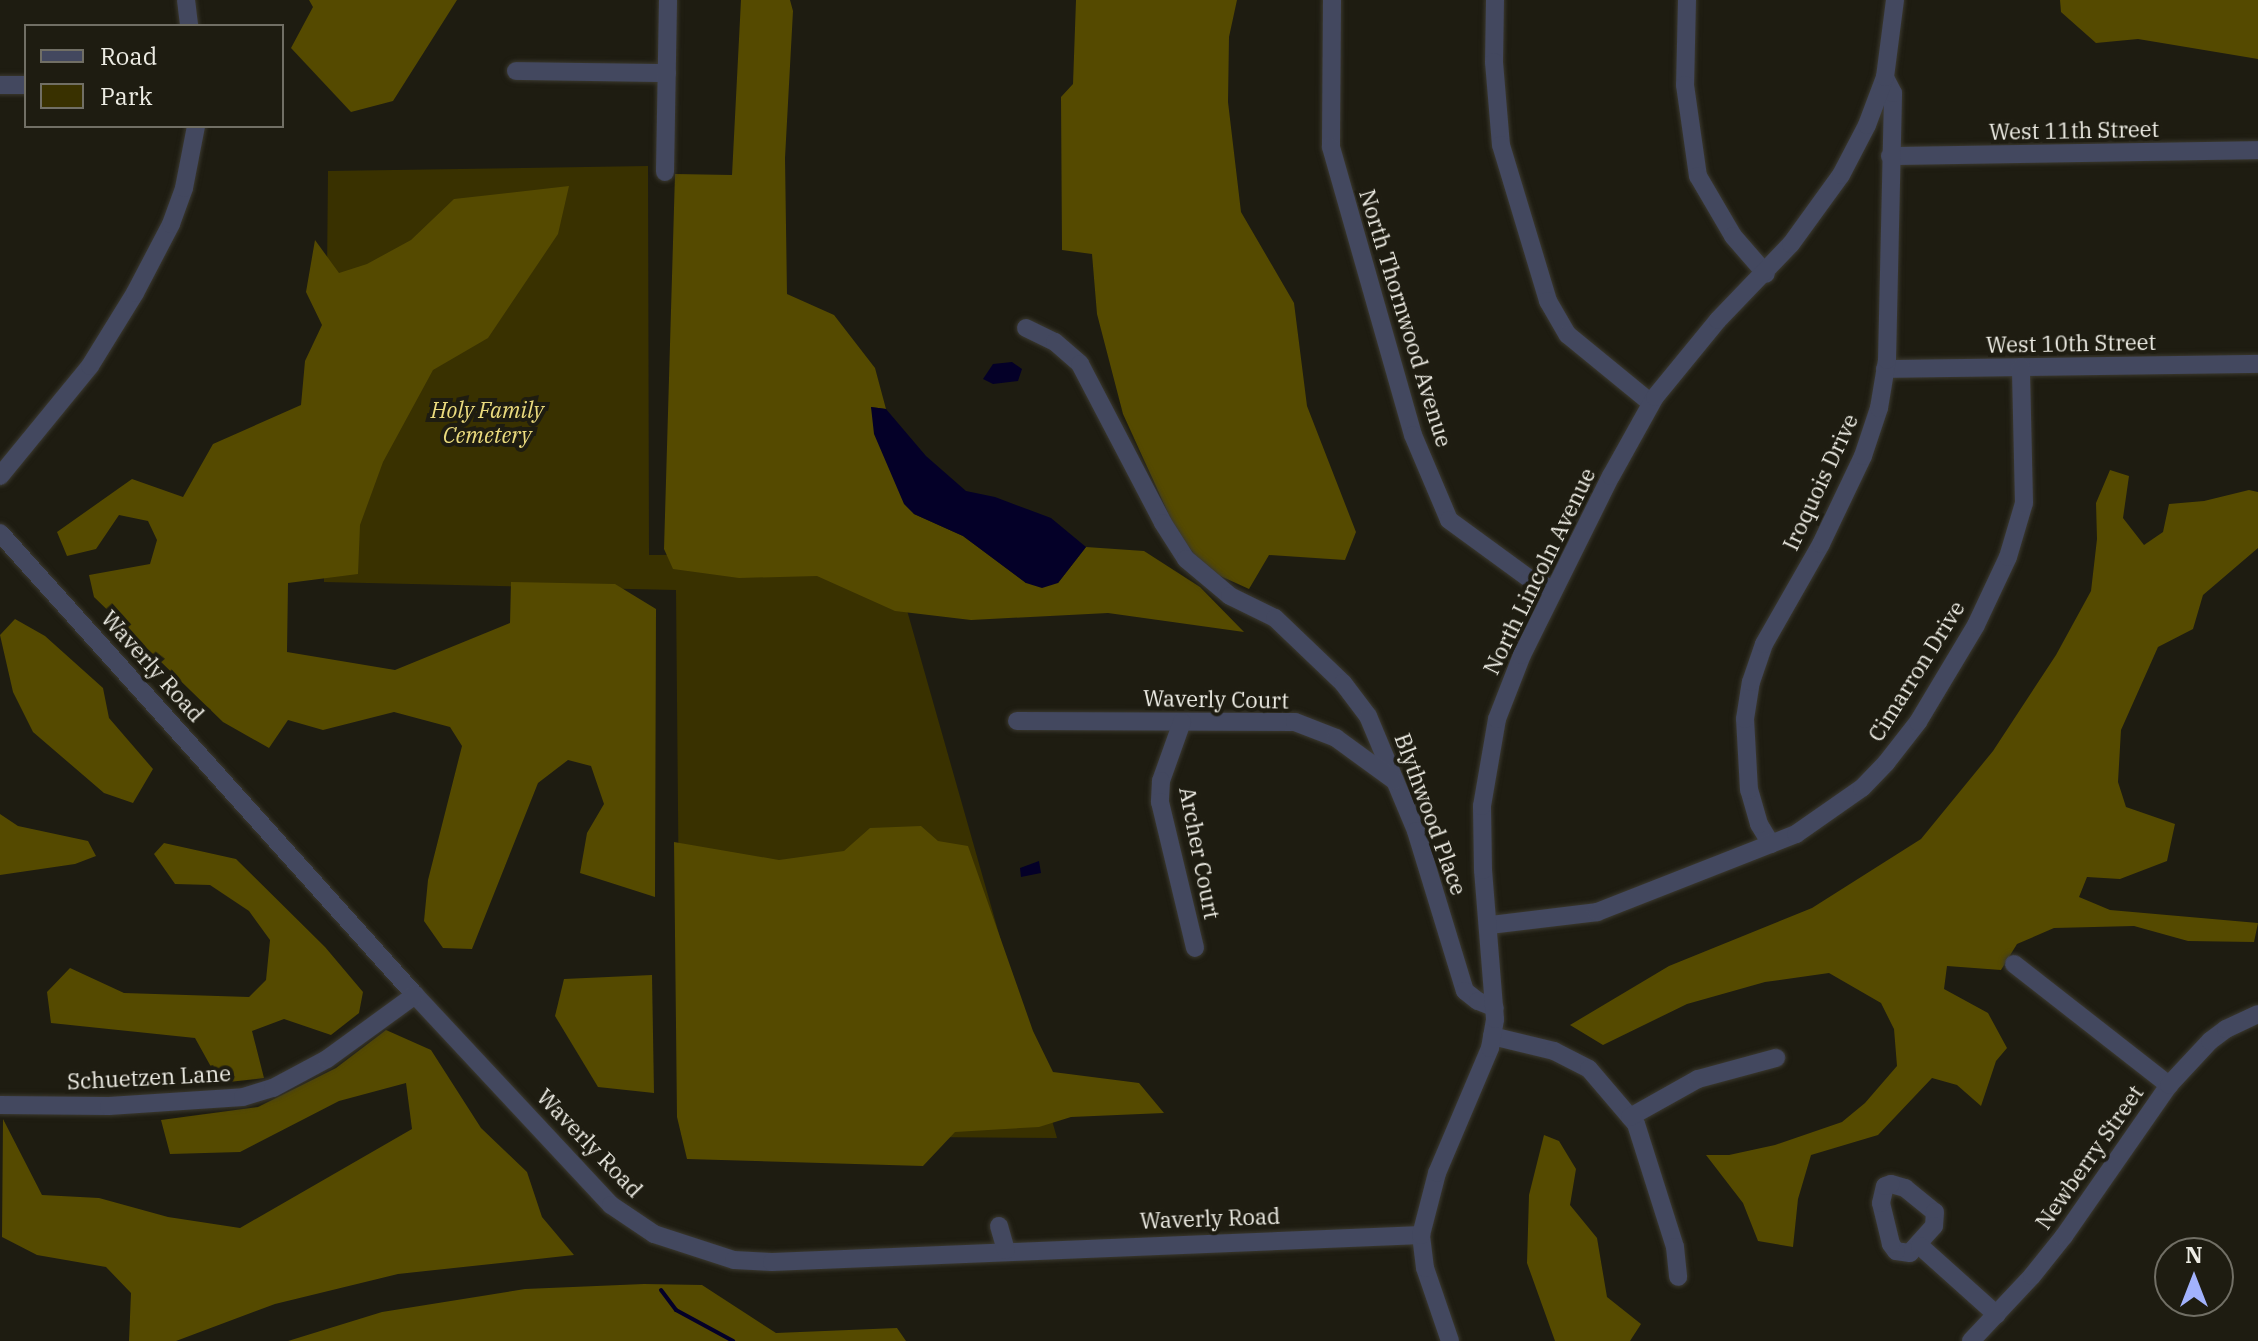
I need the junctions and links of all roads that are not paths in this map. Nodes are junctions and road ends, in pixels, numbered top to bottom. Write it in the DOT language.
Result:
graph roads {
  1 [pos="186,0"];
  2 [pos="668,0"];
  3 [pos="1332,0"];
  4 [pos="1495,0"];
  5 [pos="1687,0"];
  6 [pos="1895,0"];
  7 [pos="189,24"];
  8 [pos="516,71"];
  9 [pos="667,73"];
  10 [pos="1885,77"];
  11 [pos="0,85"];
  12 [pos="24,85"];
  13 [pos="196,128"];
  14 [pos="2258,150"];
  15 [pos="1890,156"];
  16 [pos="665,172"];
  17 [pos="1766,274"];
  18 [pos="1026,328"];
  19 [pos="2258,364"];
  20 [pos="2021,367"];
  21 [pos="1885,369"];
  22 [pos="1651,403"];
  23 [pos="0,476"];
  24 [pos="0,533"];
  25 [pos="1554,590"];
  26 [pos="1017,721"];
  27 [pos="1182,722"];
  28 [pos="1398,783"];
  29 [pos="1771,844"];
  30 [pos="1490,925"];
  31 [pos="1195,948"];
  32 [pos="2014,964"];
  33 [pos="415,995"];
  34 [pos="1495,1008"];
  35 [pos="2258,1014"];
  36 [pos="1492,1036"];
  37 [pos="1776,1058"];
  38 [pos="2169,1085"];
  39 [pos="0,1105"];
  40 [pos="1630,1117"];
  41 [pos="999,1226"];
  42 [pos="1421,1235"];
  43 [pos="1920,1246"];
  44 [pos="1006,1250"];
  45 [pos="1678,1277"];
  46 [pos="1997,1315"];
  47 [pos="1450,1341"];
  48 [pos="1971,1341"];
  1 -- 7 [label="street"];
  2 -- 9 [label="street"];
  3 -- 25 [label="street, North Thornwood Avenue"];
  4 -- 22 [label="street"];
  5 -- 17 [label="street"];
  6 -- 10 [label="street, North Lincoln Avenue"];
  8 -- 9 [label="street"];
  9 -- 16 [label="street"];
  10 -- 15 [label="street, Iroquois Drive"];
  10 -- 17 [label="street, North Lincoln Avenue"];
  11 -- 12 [label="street"];
  13 -- 23 [label="street"];
  14 -- 15 [label="street, West 11th Street"];
  15 -- 21 [label="street, Iroquois Drive"];
  17 -- 22 [label="street, North Lincoln Avenue"];
  18 -- 28 [label="street, Blythwood Place"];
  19 -- 20 [label="street, West 10th Street"];
  20 -- 21 [label="street, West 10th Street"];
  20 -- 29 [label="street, Cimarron Drive"];
  21 -- 29 [label="street, Iroquois Drive"];
  22 -- 25 [label="street, North Lincoln Avenue"];
  24 -- 33 [label="street, Waverly Road"];
  25 -- 30 [label="street, North Lincoln Avenue"];
  26 -- 27 [label="street, Waverly Court"];
  27 -- 28 [label="street, Waverly Court"];
  27 -- 31 [label="street, Archer Court"];
  28 -- 34 [label="street, Blythwood Place"];
  29 -- 30 [label="street, Cimarron Drive"];
  30 -- 34 [label="street, North Lincoln Avenue"];
  32 -- 38 [label="street"];
  33 -- 39 [label="street, Schuetzen Lane"];
  33 -- 44 [label="street, Waverly Road"];
  34 -- 36 [label="street, North Lincoln Avenue"];
  35 -- 38 [label="street, Newberry Street"];
  36 -- 40 [label="street"];
  36 -- 42 [label="street, North Lincoln Avenue"];
  37 -- 40 [label="street"];
  38 -- 46 [label="street, Newberry Street"];
  40 -- 45 [label="street"];
  41 -- 44 [label="street"];
  42 -- 44 [label="street, Waverly Road"];
  42 -- 47 [label="street"];
  43 -- 46 [label="street"];
  46 -- 48 [label="street, Newberry Street"];
}
